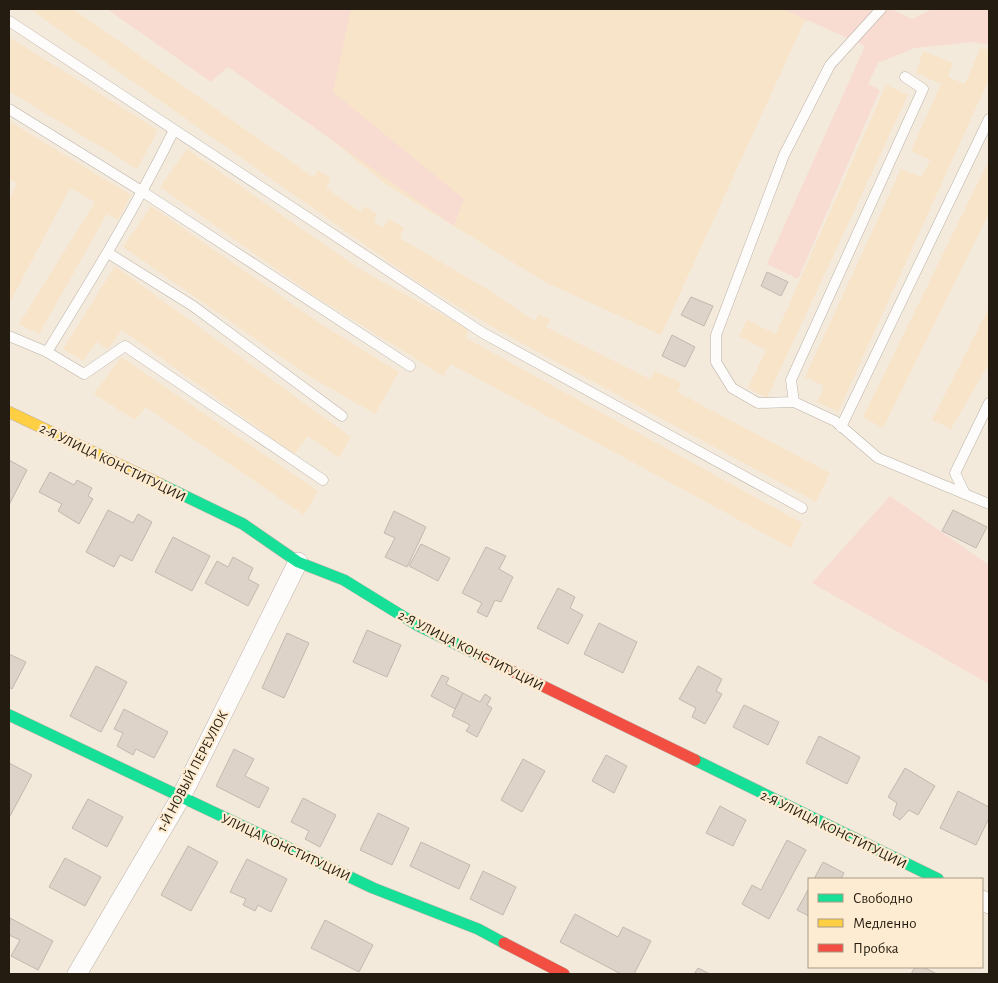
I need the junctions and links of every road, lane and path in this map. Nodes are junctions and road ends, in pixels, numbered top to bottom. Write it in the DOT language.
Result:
graph roads {
  1 [pos="881,9"];
  2 [pos="9,21"];
  3 [pos="905,77"];
  4 [pos="9,109"];
  5 [pos="989,119"];
  6 [pos="174,130"];
  7 [pos="143,192"];
  8 [pos="108,253"];
  9 [pos="9,336"];
  10 [pos="47,352"];
  11 [pos="410,366"];
  12 [pos="794,402"];
  13 [pos="989,403"];
  14 [pos="9,412"];
  15 [pos="342,416"];
  16 [pos="841,426"];
  17 [pos="322,480"];
  18 [pos="965,494"];
  19 [pos="989,504"];
  20 [pos="802,508"];
  21 [pos="298,562"];
  22 [pos="9,715"];
  23 [pos="181,797"];
  24 [pos="936,878"];
  25 [pos="77,974"];
  26 [pos="564,974"];
  1 -- 12 [label="lane"];
  2 -- 6 [label="lane"];
  3 -- 12 [label="lane"];
  4 -- 7 [label="lane"];
  5 -- 16 [label="lane"];
  6 -- 7 [label="lane"];
  6 -- 20 [label="lane"];
  7 -- 8 [label="lane"];
  7 -- 11 [label="lane"];
  8 -- 10 [label="lane"];
  8 -- 15 [label="lane"];
  9 -- 10 [label="lane"];
  10 -- 17 [label="lane"];
  12 -- 16 [label="lane"];
  13 -- 18 [label="lane"];
  14 -- 21 [label="street, 2-Я УЛИЦА КОНСТИТУЦИИ"];
  16 -- 18 [label="lane"];
  18 -- 19 [label="lane"];
  21 -- 23 [label="street, 1-Й НОВЫЙ ПЕРЕУЛОК"];
  21 -- 24 [label="street, 2-Я УЛИЦА КОНСТИТУЦИИ"];
  22 -- 23 [label="street, УЛИЦА КОНСТИТУЦИИ"];
  23 -- 25 [label="street, 1-Й НОВЫЙ ПЕРЕУЛОК"];
  23 -- 26 [label="street, УЛИЦА КОНСТИТУЦИИ"];
}
